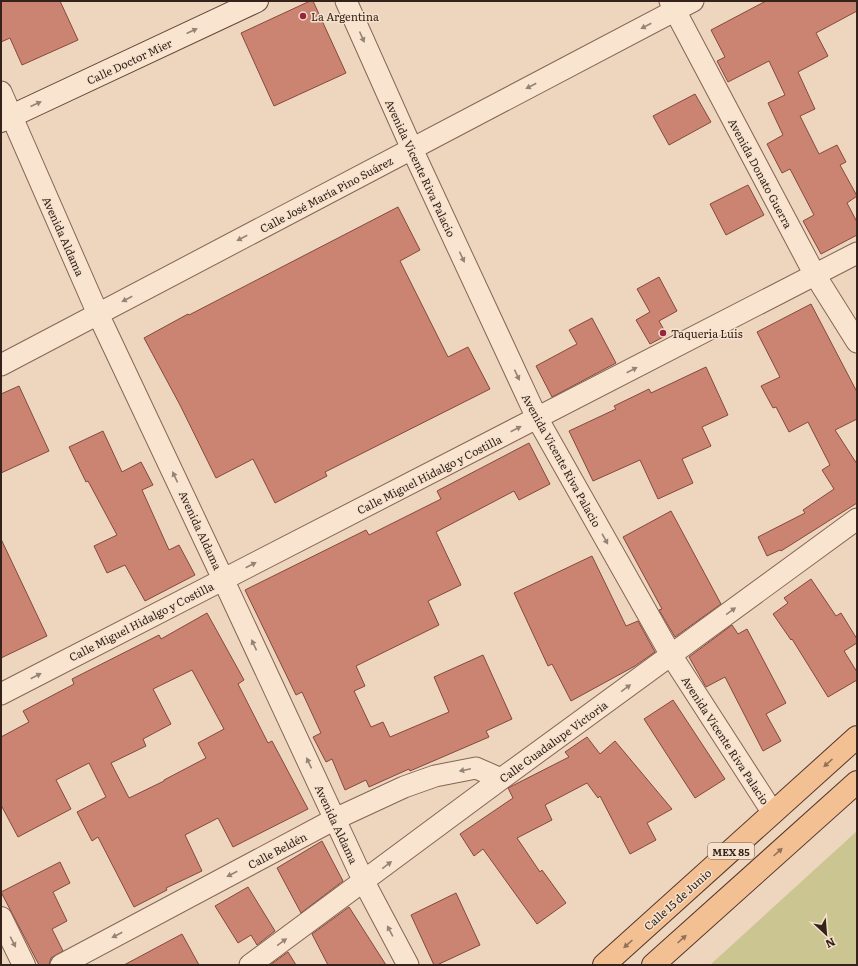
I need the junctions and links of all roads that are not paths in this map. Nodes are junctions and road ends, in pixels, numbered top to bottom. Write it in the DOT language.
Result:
graph roads {
  1 [pos="257,1"];
  2 [pos="346,1"];
  3 [pos="680,4"];
  4 [pos="1,92"];
  5 [pos="6,118"];
  6 [pos="412,149"];
  7 [pos="857,253"];
  8 [pos="815,275"];
  9 [pos="98,314"];
  10 [pos="857,342"];
  11 [pos="1,365"];
  12 [pos="537,418"];
  13 [pos="857,519"];
  14 [pos="224,579"];
  15 [pos="671,655"];
  16 [pos="1,694"];
  17 [pos="857,737"];
  18 [pos="501,779"];
  19 [pos="857,782"];
  20 [pos="773,813"];
  21 [pos="335,819"];
  22 [pos="364,882"];
  23 [pos="1,918"];
  24 [pos="24,965"];
  25 [pos="61,965"];
  26 [pos="250,965"];
  27 [pos="408,965"];
  28 [pos="604,965"];
  29 [pos="653,965"];
  5 -- 1 [label="main road, Calle Doctor Mier, one-way"];
  2 -- 6 [label="street, Avenida Vicente Riva Palacio, one-way"];
  3 -- 6 [label="street, Calle José María Pino Suárez, one-way"];
  3 -- 8 [label="street, Avenida Donato Guerra"];
  4 -- 5 [label="street, Avenida Aldama"];
  5 -- 9 [label="street, Avenida Aldama"];
  6 -- 9 [label="street, Calle José María Pino Suárez, one-way"];
  6 -- 12 [label="street, Avenida Vicente Riva Palacio, one-way"];
  7 -- 8 [label="street, Calle Miguel Hidalgo y Costilla"];
  8 -- 10 [label="street, Avenida Donato Guerra"];
  12 -- 8 [label="street, Calle Miguel Hidalgo y Costilla, one-way"];
  9 -- 11 [label="street, Calle José María Pino Suárez"];
  14 -- 9 [label="street, Avenida Aldama, one-way"];
  14 -- 12 [label="street, Calle Miguel Hidalgo y Costilla, one-way"];
  12 -- 15 [label="street, Avenida Vicente Riva Palacio, one-way"];
  15 -- 13 [label="street, Calle Guadalupe Victoria, one-way"];
  16 -- 14 [label="street, Calle Miguel Hidalgo y Costilla, one-way"];
  21 -- 14 [label="street, Avenida Aldama, one-way"];
  18 -- 15 [label="street, Calle Guadalupe Victoria, one-way"];
  15 -- 20 [label="street, Avenida Vicente Riva Palacio"];
  17 -- 20 [label="main road, Calle 15 de Junio / MEX 85, one-way"];
  18 -- 21 [label="street, Calle Beldén, one-way"];
  22 -- 18 [label="street, Calle Guadalupe Victoria, one-way"];
  29 -- 19 [label="main road, MEX 85, one-way"];
  20 -- 28 [label="main road, Calle 15 de Junio / MEX 85, one-way"];
  21 -- 22 [label="street, Avenida Aldama"];
  21 -- 25 [label="street, Calle Beldén, one-way"];
  26 -- 22 [label="street, Calle Guadalupe Victoria, one-way"];
  27 -- 22 [label="street, Avenida Aldama, one-way"];
  23 -- 24 [label="main road, one-way"];
}
